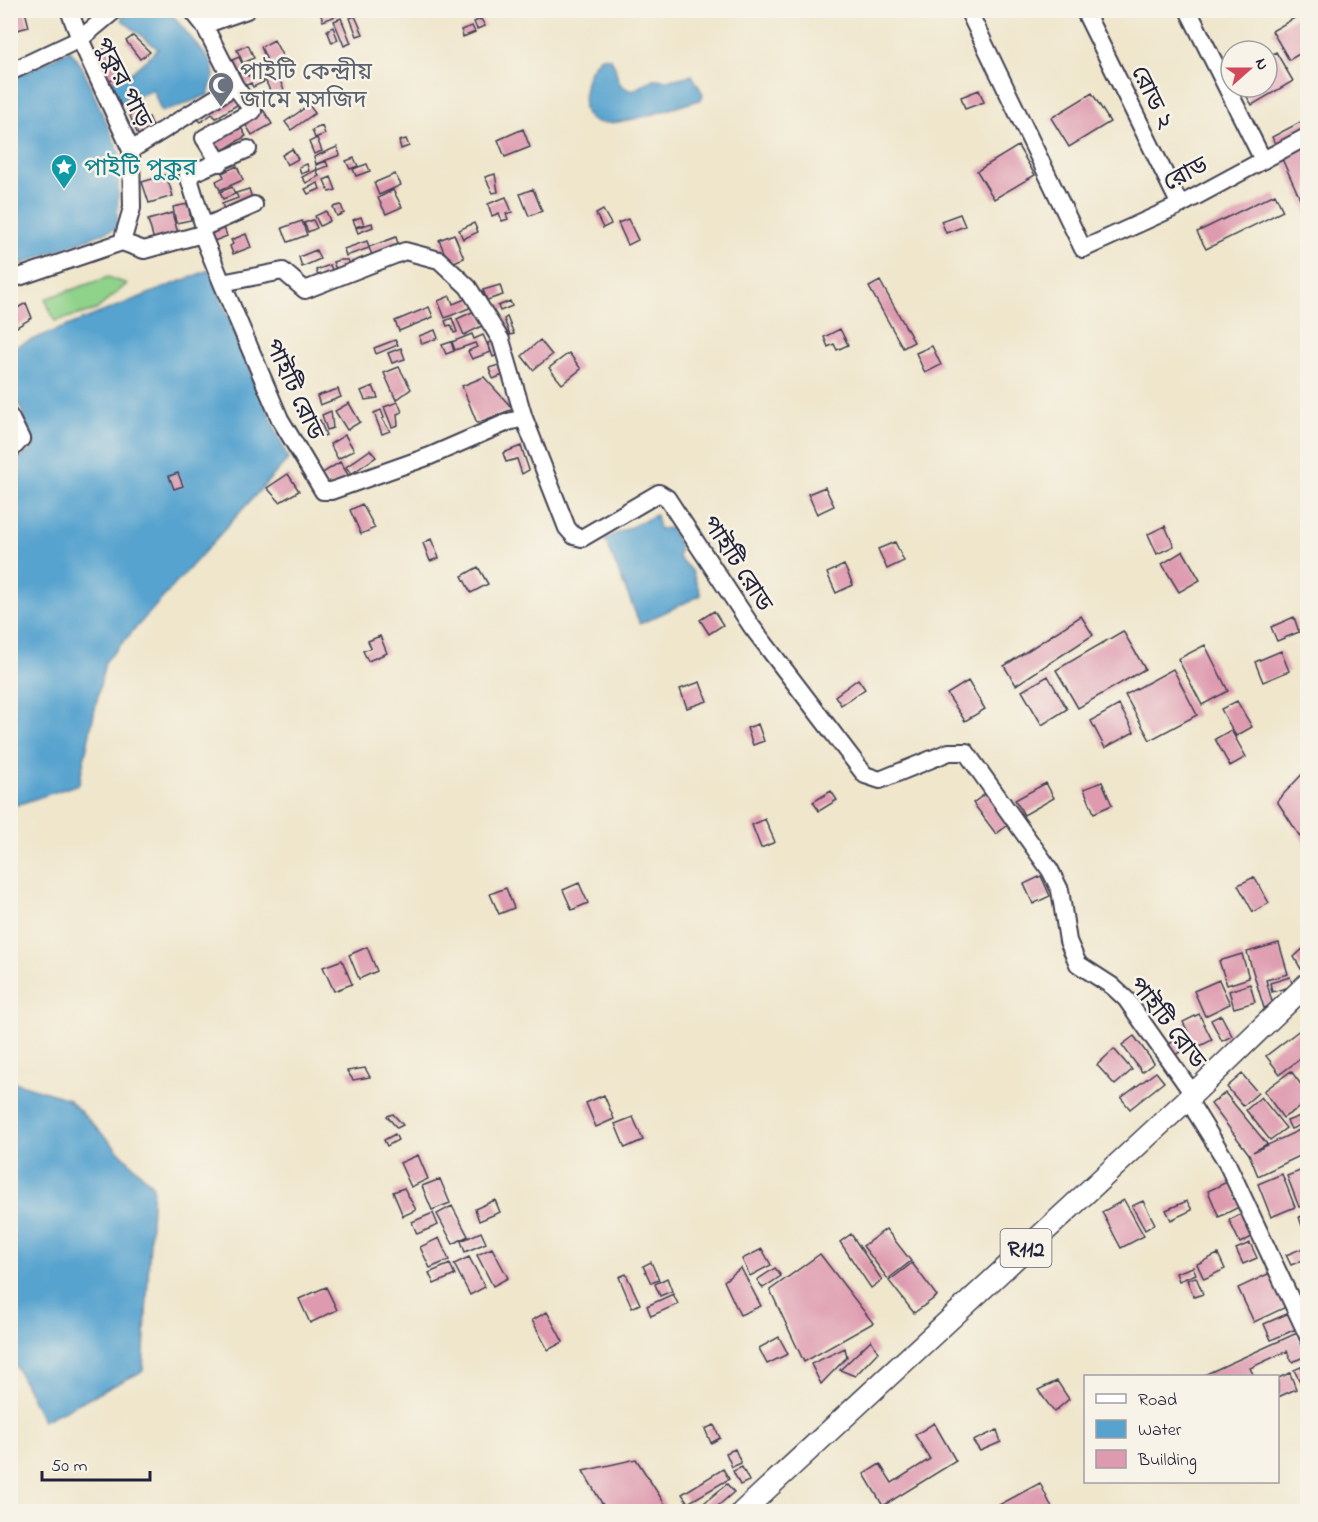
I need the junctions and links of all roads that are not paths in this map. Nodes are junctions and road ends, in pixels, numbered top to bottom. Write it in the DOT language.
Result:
graph roads {
  1 [pos="69,10"];
  2 [pos="115,10"];
  3 [pos="192,10"];
  4 [pos="247,10"];
  5 [pos="968,10"];
  6 [pos="1084,10"];
  7 [pos="1188,10"];
  8 [pos="204,25"];
  9 [pos="80,39"];
  10 [pos="10,72"];
  11 [pos="235,86"];
  12 [pos="1308,136"];
  13 [pos="248,149"];
  14 [pos="131,150"];
  15 [pos="1262,158"];
  16 [pos="220,163"];
  17 [pos="254,205"];
  18 [pos="1180,205"];
  19 [pos="203,231"];
  20 [pos="122,242"];
  21 [pos="10,280"];
  22 [pos="222,283"];
  23 [pos="10,417"];
  24 [pos="524,418"];
  25 [pos="10,451"];
  26 [pos="1308,983"];
  27 [pos="1190,1096"];
  28 [pos="1308,1336"];
  29 [pos="742,1512"];
  1 -- 9 [label="street"];
  2 -- 9 [label="street"];
  3 -- 8 [label="street"];
  4 -- 8 [label="street"];
  5 -- 18 [label="street, রোড"];
  6 -- 18 [label="street, রোড ২"];
  7 -- 15 [label="street"];
  8 -- 11 [label="street"];
  9 -- 10 [label="street, পুকুর পাড়"];
  9 -- 14 [label="street, পুকুর পাড়"];
  11 -- 14 [label="street"];
  11 -- 16 [label="street"];
  12 -- 15 [label="street, রোড"];
  13 -- 16 [label="street"];
  14 -- 20 [label="street, পুকুর পাড়"];
  15 -- 18 [label="street, রোড"];
  16 -- 19 [label="street"];
  17 -- 19 [label="street"];
  19 -- 20 [label="street"];
  19 -- 22 [label="street"];
  20 -- 21 [label="street"];
  22 -- 24 [label="street"];
  22 -- 24 [label="street, পাইটি রোড"];
  23 -- 25 [label="street"];
  24 -- 27 [label="street, পাইটি রোড"];
  26 -- 27 [label="main road, R112"];
  27 -- 28 [label="street"];
  27 -- 29 [label="main road, R112"];
}
